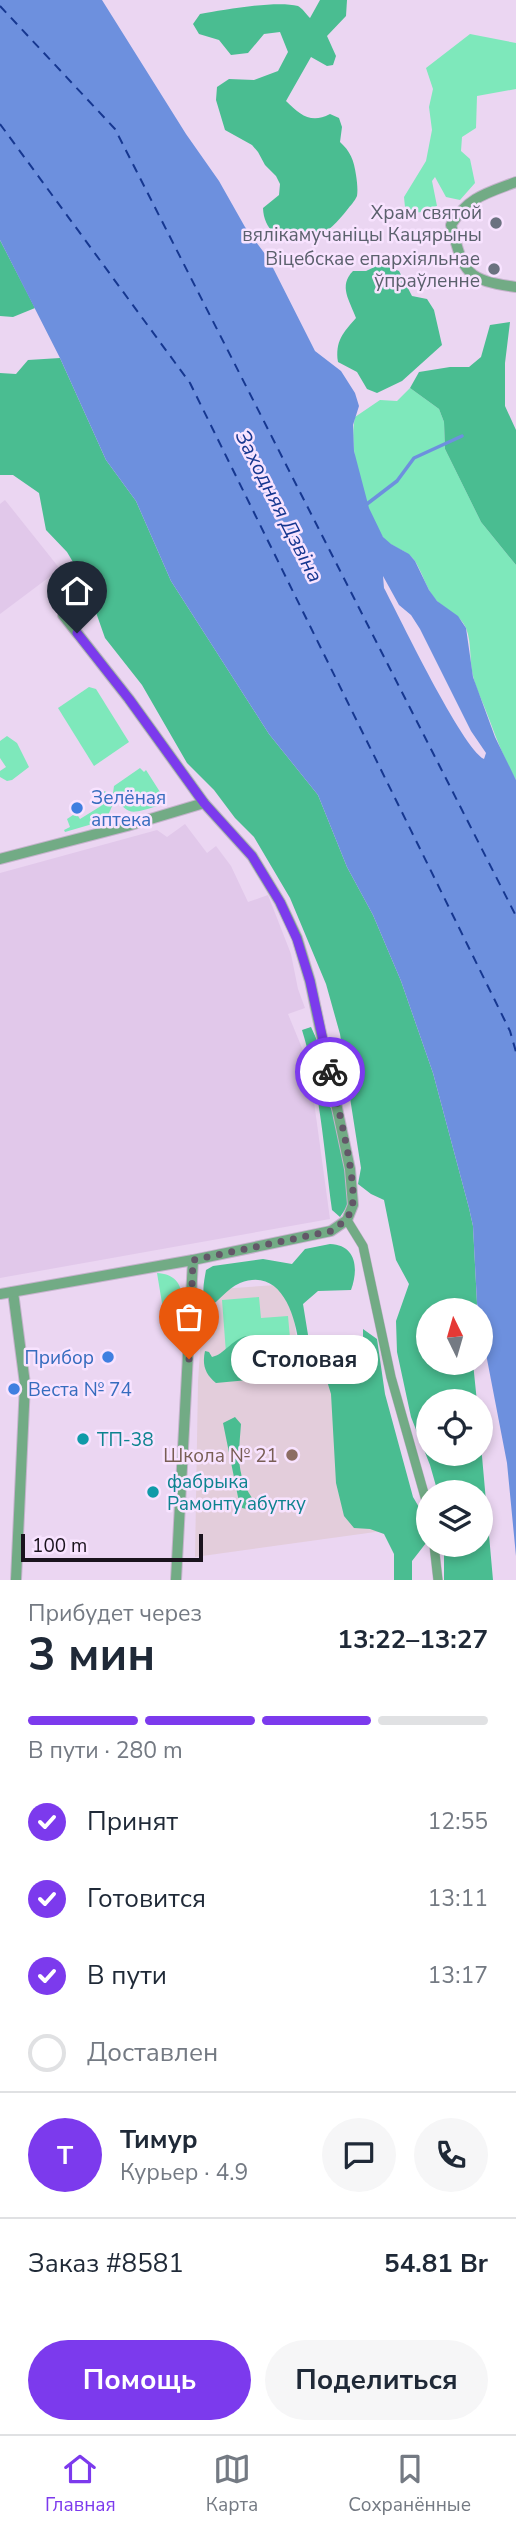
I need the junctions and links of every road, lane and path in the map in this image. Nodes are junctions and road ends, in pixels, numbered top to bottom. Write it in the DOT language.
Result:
graph roads {
  1 [pos="516,182"];
  2 [pos="516,287"];
  3 [pos="63,615"];
  4 [pos="204,803"];
  5 [pos="0,859"];
  6 [pos="347,1220"];
  7 [pos="193,1260"];
  8 [pos="13,1292"];
  9 [pos="0,1294"];
  10 [pos="420,1480"];
  11 [pos="435,1557"];
  12 [pos="16,1580"];
  13 [pos="176,1580"];
  14 [pos="438,1580"];
  1 -- 2 [label="street"];
  3 -- 4 [label="street"];
  4 -- 5 [label="street"];
  4 -- 6 [label="street"];
  6 -- 7 [label="street"];
  6 -- 10 [label="street"];
  7 -- 8 [label="street"];
  7 -- 13 [label="street"];
  8 -- 9 [label="street"];
  8 -- 12 [label="street"];
  11 -- 14 [label="street"];
}
